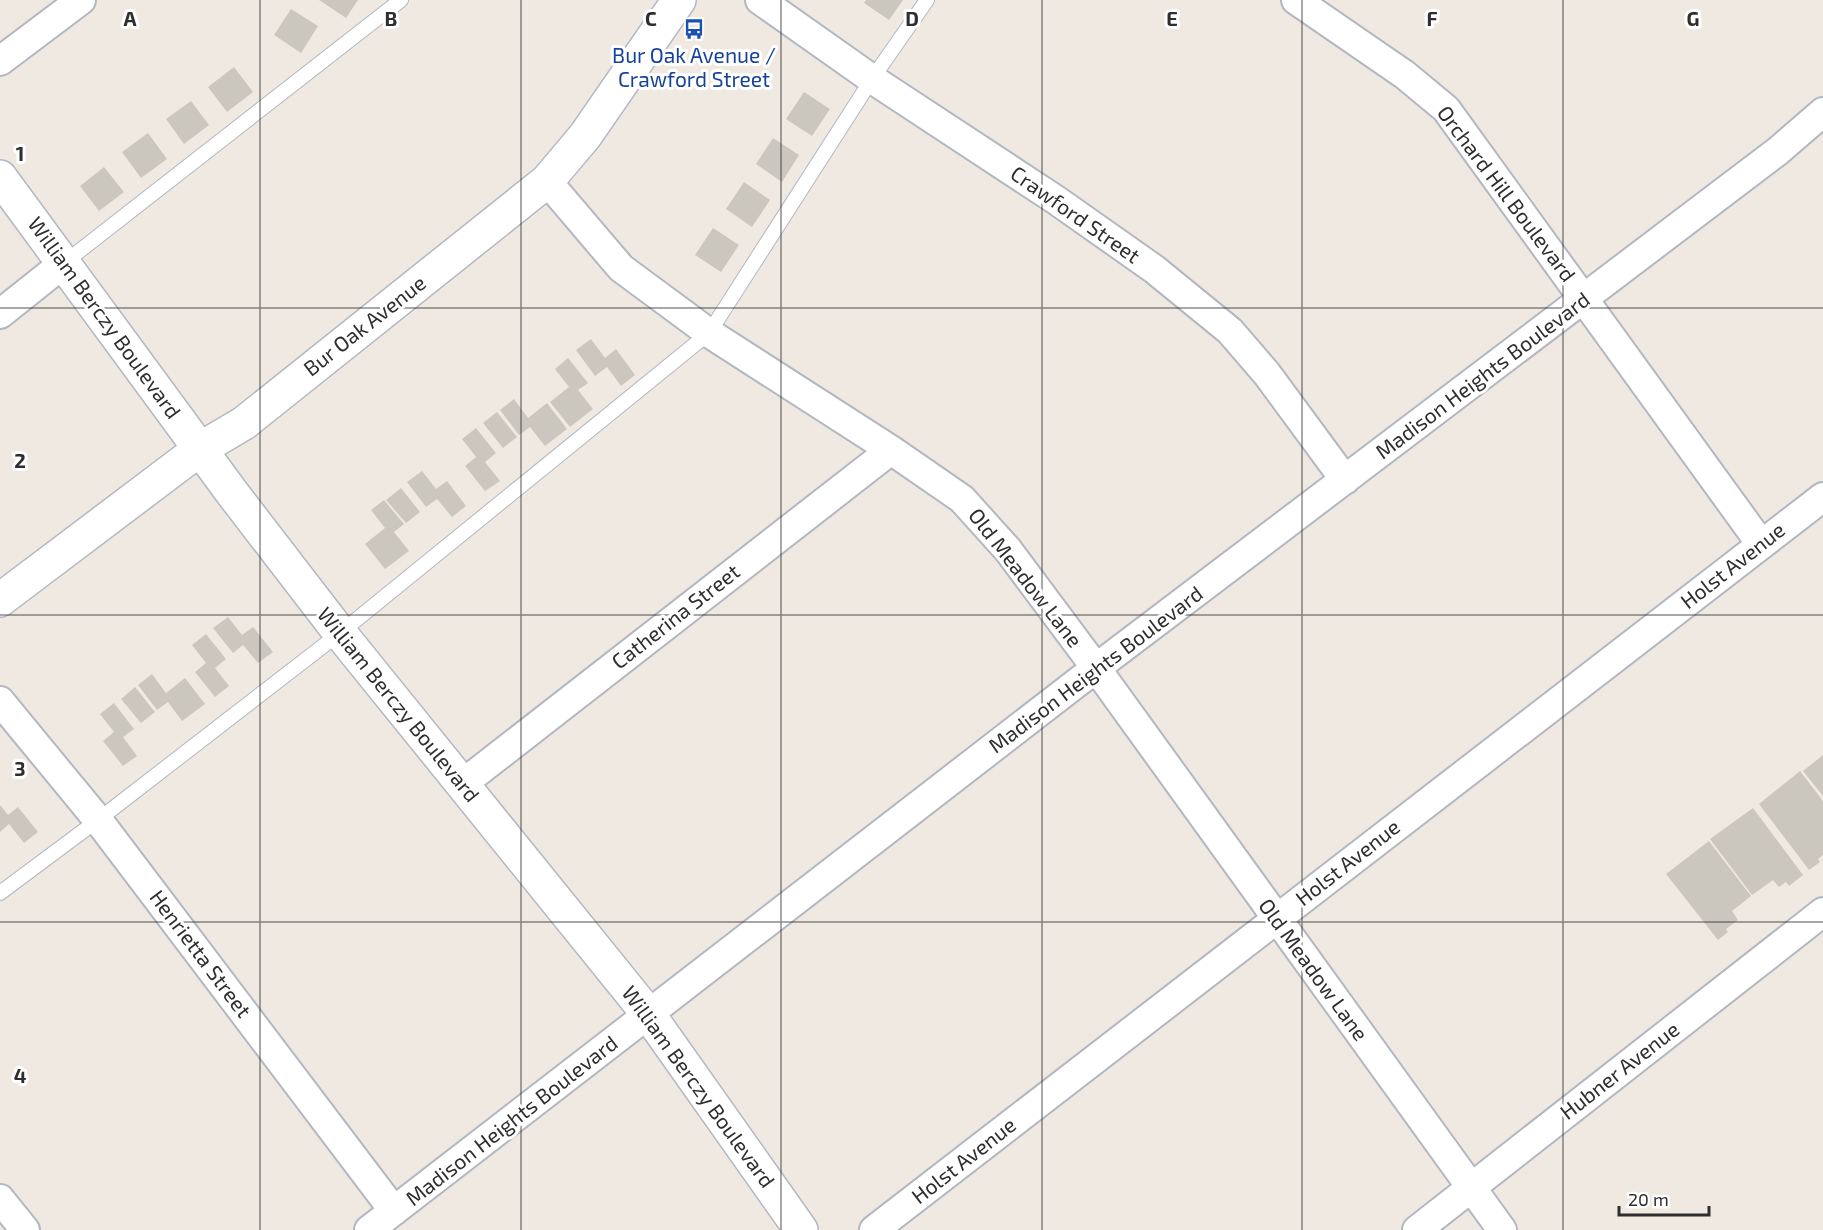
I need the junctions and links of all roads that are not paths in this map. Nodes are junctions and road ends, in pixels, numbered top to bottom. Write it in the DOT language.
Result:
graph roads {
  1 [pos="81,0"];
  2 [pos="401,0"];
  3 [pos="679,0"];
  4 [pos="760,0"];
  5 [pos="927,0"];
  6 [pos="1296,0"];
  7 [pos="0,62"];
  8 [pos="872,79"];
  9 [pos="1823,112"];
  10 [pos="0,177"];
  11 [pos="547,181"];
  12 [pos="64,263"];
  13 [pos="1585,299"];
  14 [pos="0,314"];
  15 [pos="709,333"];
  16 [pos="200,449"];
  17 [pos="891,450"];
  18 [pos="1345,480"];
  19 [pos="1823,497"];
  20 [pos="1761,544"];
  21 [pos="0,600"];
  22 [pos="340,633"];
  23 [pos="1096,668"];
  24 [pos="0,701"];
  25 [pos="461,785"];
  26 [pos="98,820"];
  27 [pos="0,893"];
  28 [pos="1823,912"];
  29 [pos="1276,919"];
  30 [pos="649,1015"];
  31 [pos="1471,1187"];
  32 [pos="0,1198"];
  33 [pos="394,1211"];
  34 [pos="25,1230"];
  35 [pos="369,1230"];
  36 [pos="801,1230"];
  37 [pos="874,1230"];
  38 [pos="1417,1230"];
  39 [pos="1503,1230"];
  1 -- 7 [label="street"];
  2 -- 12 [label="lane"];
  3 -- 11 [label="street, Bur Oak Avenue"];
  4 -- 8 [label="street, Crawford Street"];
  5 -- 8 [label="lane"];
  6 -- 13 [label="street, Orchard Hill Boulevard"];
  8 -- 15 [label="lane"];
  8 -- 18 [label="street, Crawford Street"];
  9 -- 13 [label="street, Madison Heights Boulevard"];
  10 -- 12 [label="street, William Berczy Boulevard"];
  11 -- 15 [label="street, Old Meadow Lane"];
  11 -- 16 [label="street, Bur Oak Avenue"];
  12 -- 14 [label="street"];
  12 -- 16 [label="street, William Berczy Boulevard"];
  13 -- 18 [label="street, Madison Heights Boulevard"];
  13 -- 20 [label="street, Orchard Hill Boulevard"];
  15 -- 17 [label="street, Old Meadow Lane"];
  15 -- 22 [label="lane"];
  16 -- 21 [label="street, Bur Oak Avenue"];
  16 -- 22 [label="street, William Berczy Boulevard"];
  17 -- 23 [label="street, Old Meadow Lane"];
  17 -- 25 [label="street, Catherina Street"];
  18 -- 23 [label="street, Madison Heights Boulevard"];
  19 -- 20 [label="street, Holst Avenue"];
  20 -- 29 [label="street, Holst Avenue"];
  22 -- 25 [label="street, William Berczy Boulevard"];
  22 -- 26 [label="lane"];
  23 -- 29 [label="street, Old Meadow Lane"];
  23 -- 30 [label="street, Madison Heights Boulevard"];
  24 -- 26 [label="street, Henrietta Street"];
  25 -- 30 [label="street, William Berczy Boulevard"];
  26 -- 27 [label="lane"];
  26 -- 33 [label="street, Henrietta Street"];
  28 -- 31 [label="street, Hubner Avenue"];
  29 -- 31 [label="street, Old Meadow Lane"];
  29 -- 37 [label="street, Holst Avenue"];
  30 -- 33 [label="street, Madison Heights Boulevard"];
  30 -- 36 [label="street, William Berczy Boulevard"];
  31 -- 38 [label="street, Hubner Avenue"];
  31 -- 39 [label="street, Old Meadow Lane"];
  32 -- 34 [label="street"];
  33 -- 35 [label="street, Madison Heights Boulevard"];
}
